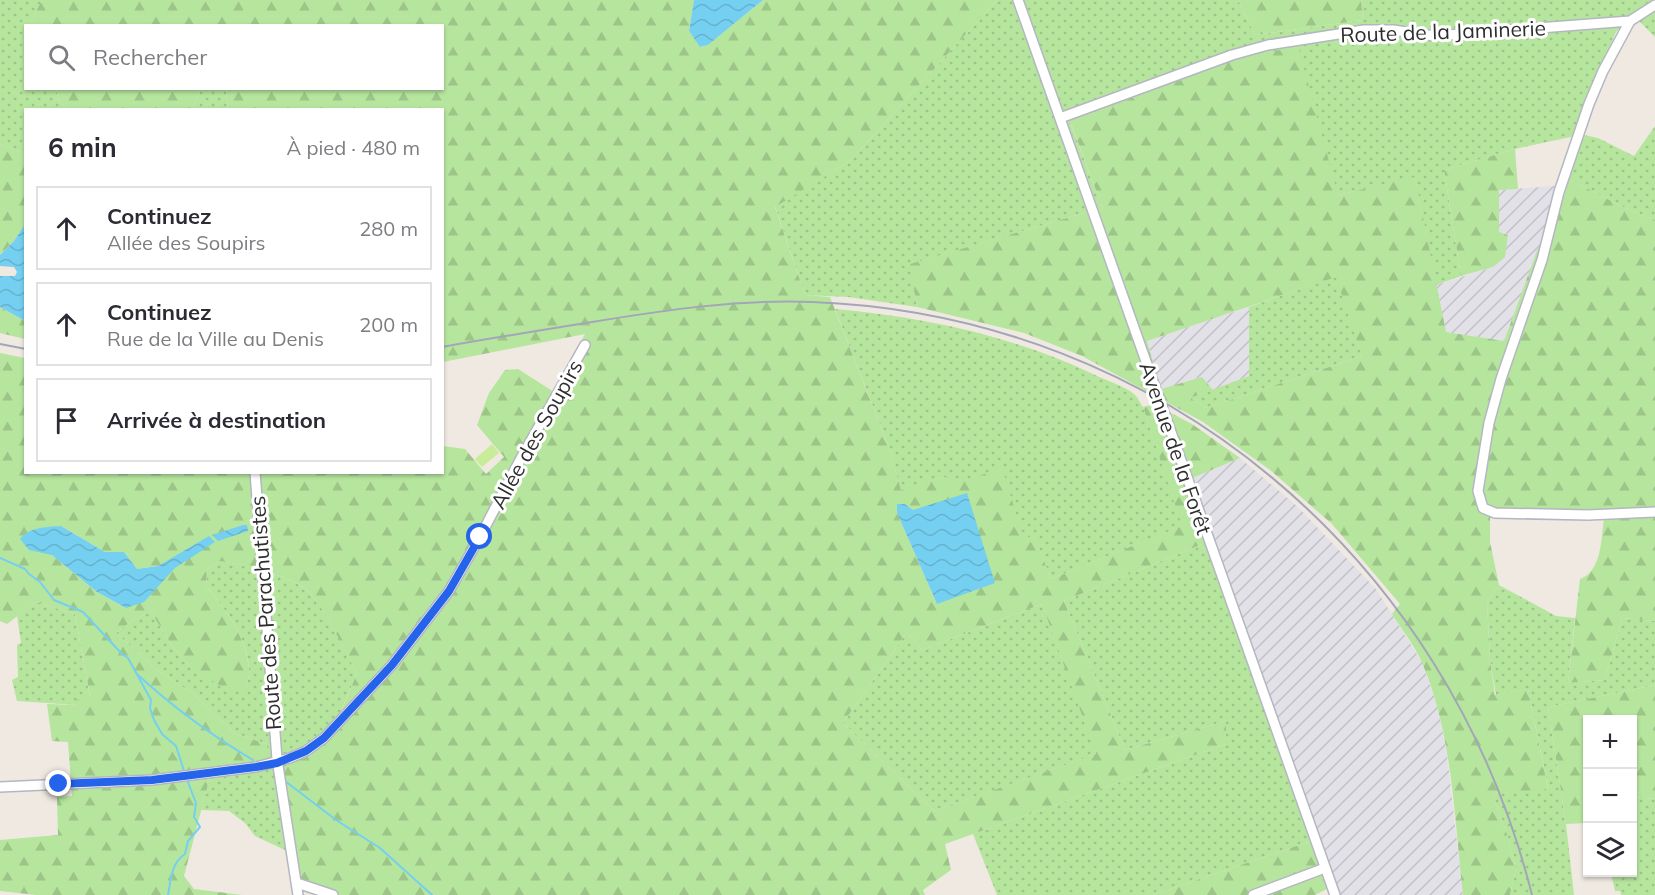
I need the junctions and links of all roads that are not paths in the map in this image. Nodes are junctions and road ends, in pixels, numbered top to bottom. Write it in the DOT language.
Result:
graph roads {
  1 [pos="1018,0"];
  2 [pos="1655,5"];
  3 [pos="1630,21"];
  4 [pos="1060,118"];
  5 [pos="585,345"];
  6 [pos="255,474"];
  7 [pos="1655,512"];
  8 [pos="277,763"];
  9 [pos="0,787"];
  10 [pos="1325,868"];
  11 [pos="297,883"];
  12 [pos="298,895"];
  13 [pos="333,895"];
  14 [pos="1253,895"];
  15 [pos="1335,895"];
  1 -- 4 [label="street, Avenue de la Forêt"];
  2 -- 3 [label="street, Route de la Jaminerie"];
  3 -- 4 [label="street, Route de la Jaminerie"];
  3 -- 7 [label="street"];
  4 -- 10 [label="street, Avenue de la Forêt"];
  5 -- 8 [label="street, Allée des Soupirs"];
  6 -- 8 [label="street, Route des Parachutistes"];
  8 -- 9 [label="street, Allée des Soupirs"];
  8 -- 11 [label="street, Route des Parachutistes"];
  10 -- 14 [label="street"];
  10 -- 15 [label="street, Avenue de la Forêt"];
  11 -- 12 [label="street, Route des Parachutistes"];
  11 -- 13 [label="street"];
}
